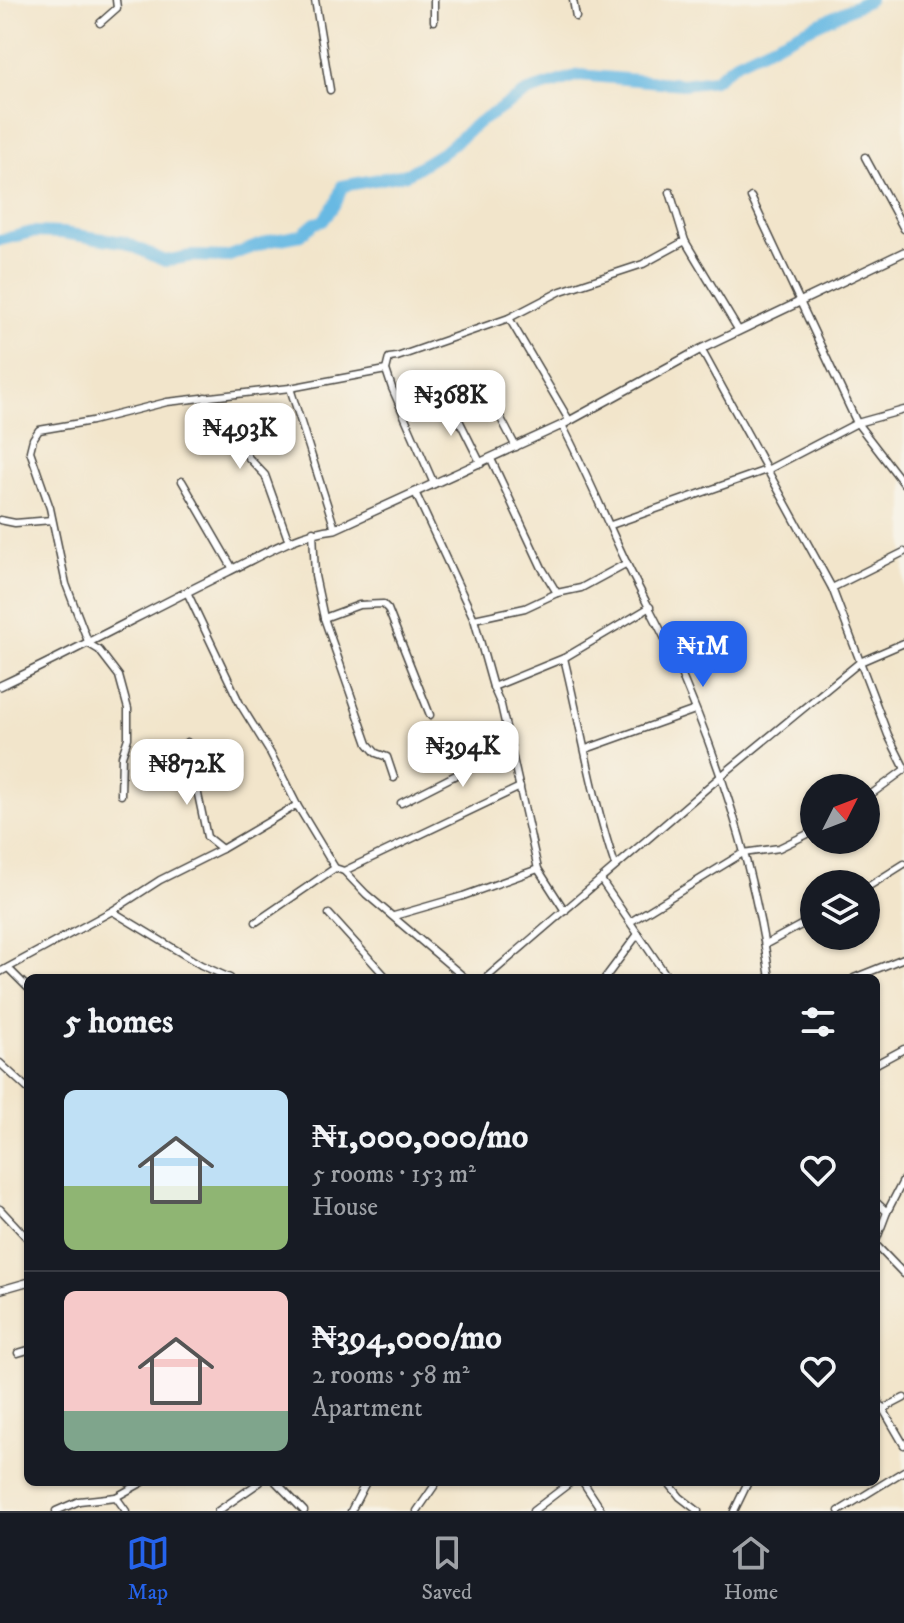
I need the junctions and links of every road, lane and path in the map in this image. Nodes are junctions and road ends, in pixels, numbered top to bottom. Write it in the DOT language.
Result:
graph roads {
  1 [pos="116,0"];
  2 [pos="315,0"];
  3 [pos="434,0"];
  4 [pos="573,0"];
  5 [pos="576,17"];
  6 [pos="434,21"];
  7 [pos="100,23"];
  8 [pos="330,90"];
  9 [pos="865,157"];
  10 [pos="670,192"];
  11 [pos="751,197"];
  12 [pos="904,229"];
  13 [pos="685,241"];
  14 [pos="904,252"];
  15 [pos="800,300"];
  16 [pos="509,318"];
  17 [pos="739,331"];
  18 [pos="701,349"];
  19 [pos="386,370"];
  20 [pos="290,388"];
  21 [pos="488,394"];
  22 [pos="205,397"];
  23 [pos="448,398"];
  24 [pos="904,410"];
  25 [pos="566,422"];
  26 [pos="857,423"];
  27 [pos="516,447"];
  28 [pos="491,459"];
  29 [pos="481,464"];
  30 [pos="769,469"];
  31 [pos="182,481"];
  32 [pos="434,484"];
  33 [pos="904,484"];
  34 [pos="415,492"];
  35 [pos="0,520"];
  36 [pos="52,520"];
  37 [pos="611,525"];
  38 [pos="335,529"];
  39 [pos="313,531"];
  40 [pos="289,542"];
  41 [pos="904,552"];
  42 [pos="627,563"];
  43 [pos="233,569"];
  44 [pos="832,588"];
  45 [pos="187,592"];
  46 [pos="557,593"];
  47 [pos="650,607"];
  48 [pos="324,618"];
  49 [pos="474,619"];
  50 [pos="904,643"];
  51 [pos="89,644"];
  52 [pos="564,658"];
  53 [pos="860,662"];
  54 [pos="0,686"];
  55 [pos="493,687"];
  56 [pos="695,710"];
  57 [pos="430,715"];
  58 [pos="187,742"];
  59 [pos="511,747"];
  60 [pos="586,749"];
  61 [pos="904,768"];
  62 [pos="721,776"];
  63 [pos="394,778"];
  64 [pos="520,787"];
  65 [pos="880,787"];
  66 [pos="121,795"];
  67 [pos="401,803"];
  68 [pos="297,805"];
  69 [pos="800,838"];
  70 [pos="222,849"];
  71 [pos="743,853"];
  72 [pos="904,864"];
  73 [pos="615,865"];
  74 [pos="335,868"];
  75 [pos="538,869"];
  76 [pos="344,871"];
  77 [pos="880,879"];
  78 [pos="601,880"];
  79 [pos="112,911"];
  80 [pos="565,911"];
  81 [pos="329,914"];
  82 [pos="394,916"];
  83 [pos="256,922"];
  84 [pos="630,922"];
  85 [pos="800,926"];
  86 [pos="638,934"];
  87 [pos="766,944"];
  88 [pos="904,958"];
  89 [pos="8,968"];
  90 [pos="0,972"];
  91 [pos="221,974"];
  92 [pos="383,974"];
  93 [pos="460,974"];
  94 [pos="491,974"];
  95 [pos="608,974"];
  96 [pos="665,974"];
  97 [pos="770,974"];
  98 [pos="864,974"];
  99 [pos="24,984"];
  100 [pos="904,1049"];
  101 [pos="880,1062"];
  102 [pos="0,1063"];
  103 [pos="24,1085"];
  104 [pos="904,1179"];
  105 [pos="880,1206"];
  106 [pos="0,1209"];
  107 [pos="887,1212"];
  108 [pos="880,1232"];
  109 [pos="24,1235"];
  110 [pos="880,1247"];
  111 [pos="904,1274"];
  112 [pos="24,1283"];
  113 [pos="0,1290"];
  114 [pos="24,1351"];
  115 [pos="18,1353"];
  116 [pos="904,1398"];
  117 [pos="880,1404"];
  118 [pos="883,1409"];
  119 [pos="904,1445"];
  120 [pos="904,1471"];
  121 [pos="136,1486"];
  122 [pos="254,1486"];
  123 [pos="282,1486"];
  124 [pos="364,1486"];
  125 [pos="434,1486"];
  126 [pos="566,1486"];
  127 [pos="586,1486"];
  128 [pos="671,1486"];
  129 [pos="746,1486"];
  130 [pos="880,1486"];
  131 [pos="880,1486"];
  132 [pos="116,1497"];
  133 [pos="56,1511"];
  134 [pos="126,1511"];
  135 [pos="218,1511"];
  136 [pos="304,1511"];
  137 [pos="351,1511"];
  138 [pos="417,1511"];
  139 [pos="533,1511"];
  140 [pos="602,1511"];
  141 [pos="698,1511"];
  142 [pos="734,1511"];
  143 [pos="839,1511"];
  1 -- 7 [label="street"];
  2 -- 8 [label="street"];
  3 -- 6 [label="street"];
  4 -- 5 [label="street"];
  9 -- 12 [label="street"];
  10 -- 13 [label="street"];
  11 -- 15 [label="street"];
  13 -- 16 [label="street"];
  13 -- 17 [label="street"];
  14 -- 15 [label="street"];
  15 -- 17 [label="street"];
  15 -- 26 [label="street"];
  16 -- 19 [label="street"];
  16 -- 25 [label="street"];
  17 -- 18 [label="street"];
  18 -- 25 [label="street"];
  18 -- 30 [label="street"];
  19 -- 20 [label="street"];
  19 -- 32 [label="street"];
  20 -- 22 [label="street"];
  20 -- 38 [label="street"];
  21 -- 27 [label="street"];
  22 -- 36 [label="street"];
  22 -- 40 [label="street"];
  23 -- 29 [label="street"];
  24 -- 26 [label="street"];
  25 -- 27 [label="street"];
  25 -- 37 [label="street"];
  26 -- 30 [label="street"];
  26 -- 33 [label="street"];
  27 -- 28 [label="street"];
  28 -- 29 [label="street"];
  28 -- 46 [label="street"];
  29 -- 32 [label="street"];
  30 -- 37 [label="street"];
  30 -- 44 [label="street"];
  31 -- 43 [label="street"];
  32 -- 34 [label="street"];
  34 -- 38 [label="street"];
  34 -- 49 [label="street"];
  35 -- 36 [label="street"];
  36 -- 51 [label="street"];
  37 -- 42 [label="street"];
  38 -- 39 [label="street"];
  39 -- 40 [label="street"];
  39 -- 48 [label="street"];
  40 -- 43 [label="street"];
  41 -- 44 [label="street"];
  42 -- 46 [label="street"];
  42 -- 47 [label="street"];
  43 -- 45 [label="street"];
  44 -- 53 [label="street"];
  45 -- 51 [label="street"];
  45 -- 68 [label="street"];
  46 -- 49 [label="street"];
  47 -- 52 [label="street"];
  47 -- 56 [label="street"];
  48 -- 57 [label="street"];
  48 -- 63 [label="street"];
  49 -- 55 [label="street"];
  50 -- 53 [label="street"];
  51 -- 54 [label="street"];
  51 -- 66 [label="street"];
  52 -- 55 [label="street"];
  52 -- 60 [label="street"];
  53 -- 61 [label="street"];
  53 -- 62 [label="street"];
  55 -- 59 [label="street"];
  56 -- 60 [label="street"];
  56 -- 62 [label="street"];
  58 -- 70 [label="street"];
  59 -- 64 [label="street"];
  59 -- 67 [label="street"];
  60 -- 73 [label="street"];
  61 -- 65 [label="street"];
  62 -- 71 [label="street"];
  62 -- 73 [label="street"];
  64 -- 75 [label="street"];
  64 -- 76 [label="street"];
  68 -- 70 [label="street"];
  68 -- 74 [label="street"];
  69 -- 71 [label="street"];
  70 -- 79 [label="street"];
  71 -- 84 [label="street"];
  71 -- 87 [label="street"];
  72 -- 77 [label="street"];
  73 -- 78 [label="street"];
  74 -- 76 [label="street"];
  74 -- 83 [label="street"];
  75 -- 80 [label="street"];
  75 -- 82 [label="street"];
  76 -- 82 [label="street"];
  78 -- 80 [label="street"];
  78 -- 84 [label="street"];
  79 -- 89 [label="street"];
  79 -- 91 [label="street"];
  80 -- 94 [label="street"];
  81 -- 92 [label="street"];
  82 -- 93 [label="street"];
  84 -- 86 [label="street"];
  85 -- 87 [label="street"];
  86 -- 95 [label="street"];
  86 -- 96 [label="street"];
  87 -- 97 [label="street"];
  88 -- 98 [label="street"];
  89 -- 90 [label="street"];
  89 -- 99 [label="street"];
  100 -- 101 [label="street"];
  102 -- 103 [label="street"];
  104 -- 107 [label="street"];
  105 -- 107 [label="street"];
  106 -- 109 [label="street"];
  107 -- 108 [label="street"];
  110 -- 111 [label="street"];
  112 -- 113 [label="street"];
  114 -- 115 [label="street"];
  116 -- 118 [label="street"];
  117 -- 118 [label="street"];
  118 -- 119 [label="street"];
  120 -- 130 [label="street"];
  121 -- 132 [label="street"];
  122 -- 135 [label="street"];
  123 -- 136 [label="street"];
  124 -- 137 [label="street"];
  125 -- 138 [label="street"];
  126 -- 139 [label="street"];
  127 -- 140 [label="street"];
  128 -- 141 [label="street"];
  129 -- 142 [label="street"];
  131 -- 143 [label="street"];
  132 -- 133 [label="street"];
  132 -- 134 [label="street"];
}
